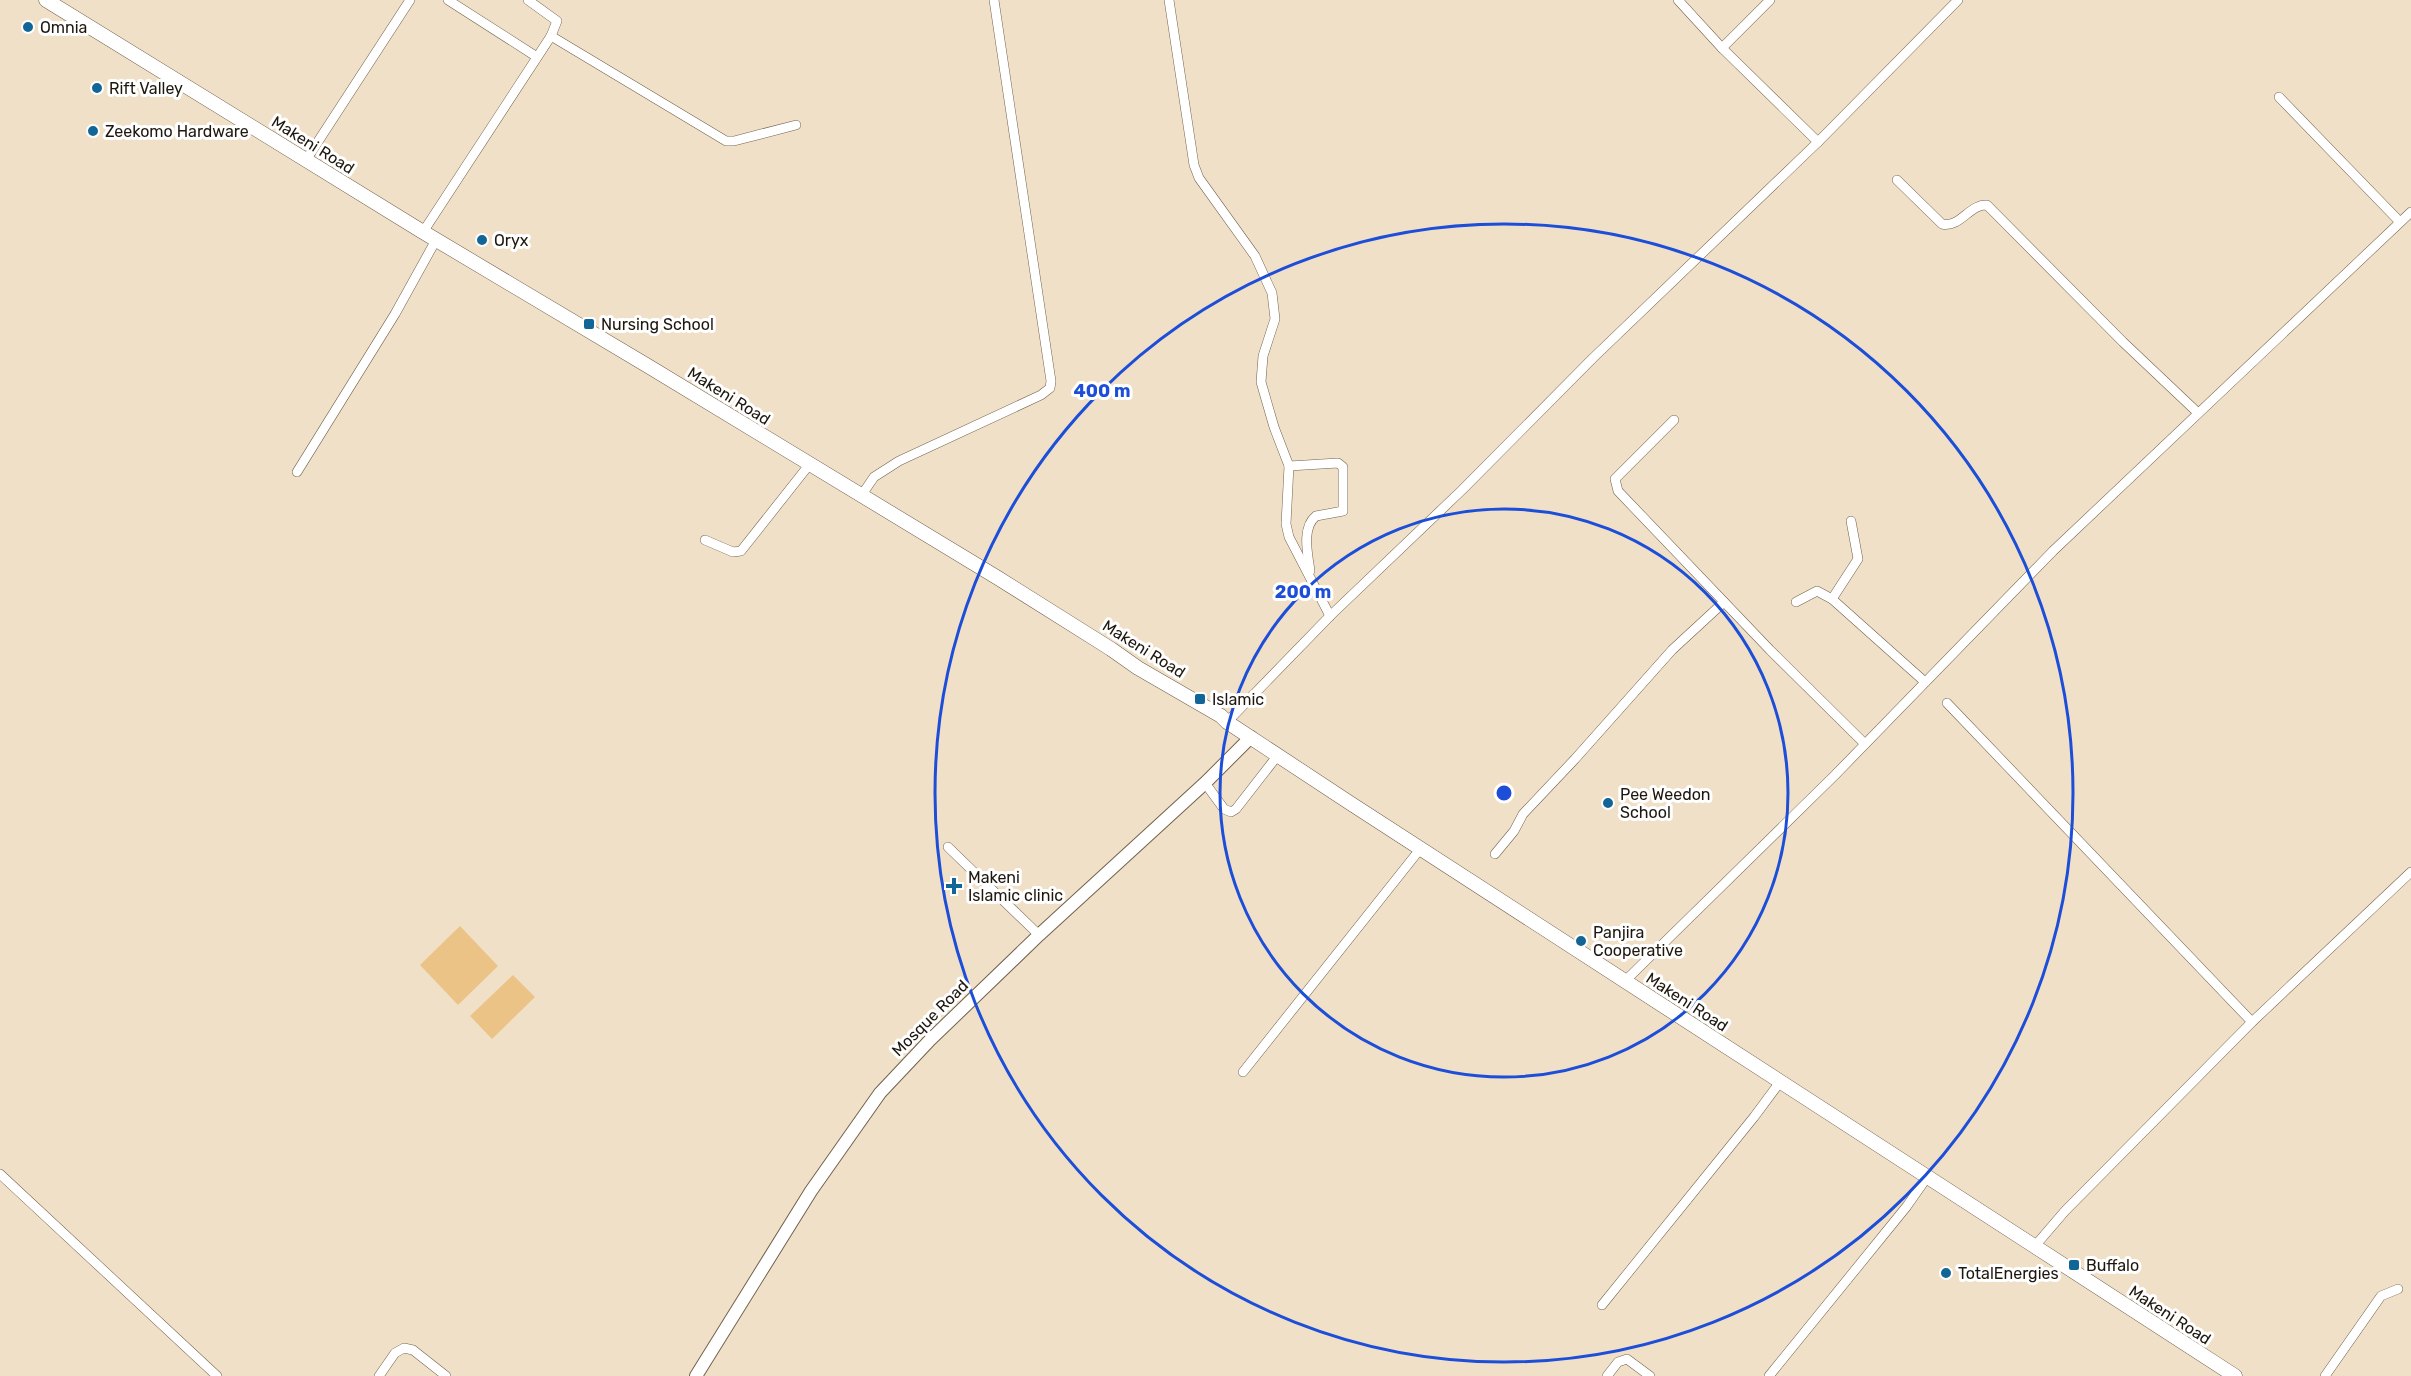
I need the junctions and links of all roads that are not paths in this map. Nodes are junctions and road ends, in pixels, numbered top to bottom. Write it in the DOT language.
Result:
graph roads {
  1 [pos="46,0"];
  2 [pos="410,0"];
  3 [pos="448,0"];
  4 [pos="528,0"];
  5 [pos="994,0"];
  6 [pos="1169,0"];
  7 [pos="1678,0"];
  8 [pos="1770,0"];
  9 [pos="1958,0"];
  10 [pos="551,36"];
  11 [pos="1722,48"];
  12 [pos="537,57"];
  13 [pos="2279,97"];
  14 [pos="796,125"];
  15 [pos="1818,142"];
  16 [pos="306,160"];
  17 [pos="1898,180"];
  18 [pos="2411,212"];
  19 [pos="2400,222"];
  20 [pos="423,232"];
  21 [pos="436,240"];
  22 [pos="2197,412"];
  23 [pos="1674,420"];
  24 [pos="809,465"];
  25 [pos="1289,466"];
  26 [pos="297,472"];
  27 [pos="861,496"];
  28 [pos="1851,521"];
  29 [pos="705,540"];
  30 [pos="1311,579"];
  31 [pos="1832,599"];
  32 [pos="1724,602"];
  33 [pos="1797,602"];
  34 [pos="1330,616"];
  35 [pos="1925,682"];
  36 [pos="1947,703"];
  37 [pos="1227,722"];
  38 [pos="1251,737"];
  39 [pos="1864,744"];
  40 [pos="1278,755"];
  41 [pos="1205,783"];
  42 [pos="948,847"];
  43 [pos="1421,848"];
  44 [pos="1495,854"];
  45 [pos="2411,872"];
  46 [pos="1039,934"];
  47 [pos="1625,981"];
  48 [pos="2252,1022"];
  49 [pos="1243,1072"];
  50 [pos="1780,1082"];
  51 [pos="0,1174"];
  52 [pos="1928,1176"];
  53 [pos="2034,1247"];
  54 [pos="2398,1288"];
  55 [pos="1602,1305"];
  56 [pos="216,1376"];
  57 [pos="379,1376"];
  58 [pos="446,1376"];
  59 [pos="696,1376"];
  60 [pos="1607,1376"];
  61 [pos="1650,1376"];
  62 [pos="1769,1376"];
  63 [pos="2235,1376"];
  64 [pos="2325,1376"];
  1 -- 16 [label="main road, Makeni Road"];
  2 -- 16 [label="street"];
  3 -- 12 [label="street"];
  4 -- 10 [label="street"];
  5 -- 27 [label="street"];
  6 -- 25 [label="street"];
  7 -- 11 [label="street"];
  8 -- 11 [label="street"];
  9 -- 15 [label="street"];
  10 -- 12 [label="street"];
  10 -- 14 [label="street"];
  11 -- 15 [label="street"];
  12 -- 20 [label="street"];
  13 -- 19 [label="street"];
  15 -- 34 [label="street"];
  16 -- 20 [label="main road, Makeni Road"];
  17 -- 22 [label="street"];
  18 -- 19 [label="street"];
  19 -- 22 [label="street"];
  20 -- 21 [label="main road, Makeni Road"];
  21 -- 24 [label="main road, Makeni Road"];
  21 -- 26 [label="street"];
  22 -- 35 [label="street"];
  23 -- 32 [label="street"];
  24 -- 27 [label="main road, Makeni Road"];
  24 -- 29 [label="street"];
  25 -- 30 [label="street"];
  25 -- 30 [label="street"];
  27 -- 37 [label="main road, Makeni Road"];
  28 -- 31 [label="street"];
  30 -- 34 [label="street"];
  31 -- 33 [label="street"];
  31 -- 35 [label="street"];
  32 -- 39 [label="street"];
  32 -- 44 [label="street"];
  34 -- 37 [label="street"];
  35 -- 39 [label="street"];
  36 -- 48 [label="street"];
  37 -- 38 [label="main road, Makeni Road"];
  38 -- 40 [label="main road, Makeni Road"];
  38 -- 41 [label="street, Mosque Road"];
  39 -- 47 [label="street"];
  40 -- 41 [label="street"];
  40 -- 43 [label="main road, Makeni Road"];
  41 -- 46 [label="street, Mosque Road"];
  42 -- 46 [label="street"];
  43 -- 47 [label="main road, Makeni Road"];
  43 -- 49 [label="street"];
  45 -- 48 [label="street"];
  46 -- 59 [label="street, Mosque Road"];
  47 -- 50 [label="main road, Makeni Road"];
  48 -- 53 [label="street"];
  50 -- 52 [label="main road, Makeni Road"];
  50 -- 55 [label="street"];
  51 -- 56 [label="street"];
  52 -- 53 [label="main road, Makeni Road"];
  52 -- 62 [label="street"];
  53 -- 63 [label="main road, Makeni Road"];
  54 -- 64 [label="street"];
  57 -- 58 [label="street"];
  60 -- 61 [label="street"];
}
